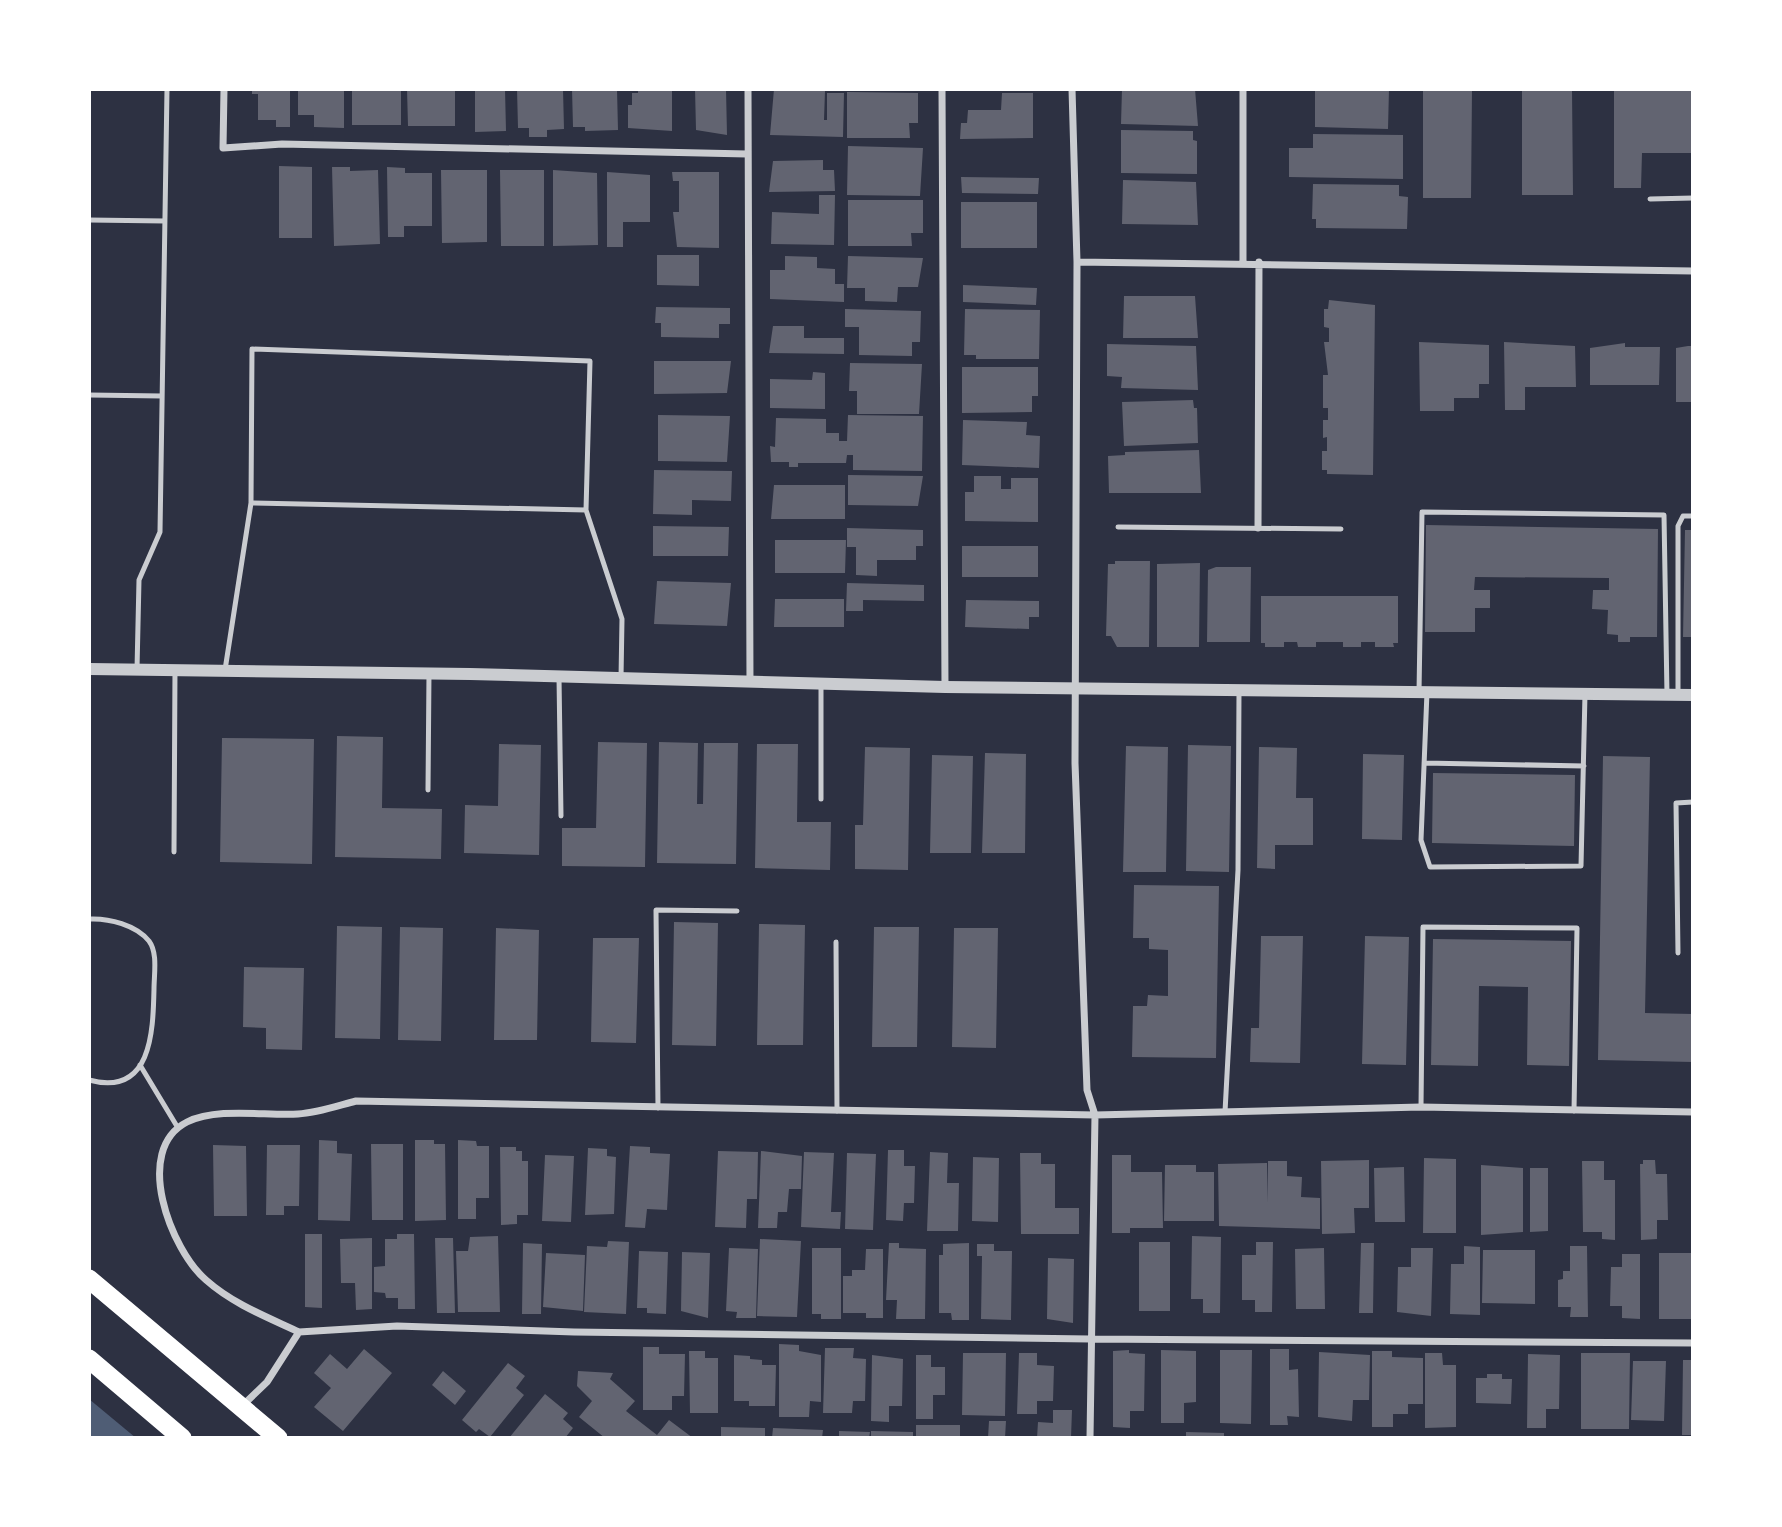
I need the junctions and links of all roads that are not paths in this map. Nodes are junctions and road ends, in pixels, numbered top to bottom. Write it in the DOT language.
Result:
graph roads {
  1 [pos="167,89"];
  2 [pos="224,89"];
  3 [pos="747,89"];
  4 [pos="942,89"];
  5 [pos="1072,89"];
  6 [pos="1243,89"];
  7 [pos="747,154"];
  8 [pos="1693,198"];
  9 [pos="1650,199"];
  10 [pos="89,220"];
  11 [pos="164,222"];
  12 [pos="1077,262"];
  13 [pos="1243,262"];
  14 [pos="1259,262"];
  15 [pos="1693,271"];
  16 [pos="89,395"];
  17 [pos="162,396"];
  18 [pos="251,503"];
  19 [pos="586,510"];
  20 [pos="1693,516"];
  21 [pos="1118,527"];
  22 [pos="1258,528"];
  23 [pos="1341,528"];
  24 [pos="89,669"];
  25 [pos="137,669"];
  26 [pos="176,669"];
  27 [pos="225,670"];
  28 [pos="429,673"];
  29 [pos="559,677"];
  30 [pos="621,678"];
  31 [pos="750,683"];
  32 [pos="821,684"];
  33 [pos="945,687"];
  34 [pos="1075,688"];
  35 [pos="1240,690"];
  36 [pos="1423,692"];
  37 [pos="1585,694"];
  38 [pos="1673,695"];
  39 [pos="1693,695"];
  40 [pos="1424,763"];
  41 [pos="1584,766"];
  42 [pos="428,790"];
  43 [pos="821,799"];
  44 [pos="1693,802"];
  45 [pos="561,816"];
  46 [pos="174,852"];
  47 [pos="737,911"];
  48 [pos="89,919"];
  49 [pos="836,942"];
  50 [pos="1678,953"];
  51 [pos="140,1065"];
  52 [pos="89,1080"];
  53 [pos="1421,1107"];
  54 [pos="658,1108"];
  55 [pos="837,1111"];
  56 [pos="1574,1111"];
  57 [pos="1225,1112"];
  58 [pos="1693,1112"];
  59 [pos="1095,1115"];
  60 [pos="178,1128"];
  61 [pos="89,1279"];
  62 [pos="299,1332"];
  63 [pos="1090,1339"];
  64 [pos="1693,1343"];
  65 [pos="89,1359"];
  66 [pos="242,1406"];
  67 [pos="182,1438"];
  68 [pos="278,1438"];
  69 [pos="1090,1438"];
  1 -- 11 [label="lane"];
  2 -- 7 [label="street"];
  3 -- 7 [label="street"];
  4 -- 33 [label="street"];
  5 -- 12 [label="street"];
  6 -- 13 [label="street"];
  7 -- 31 [label="street"];
  8 -- 9 [label="lane"];
  10 -- 11 [label="lane"];
  11 -- 17 [label="lane"];
  12 -- 13 [label="street"];
  12 -- 34 [label="street"];
  13 -- 14 [label="street"];
  14 -- 15 [label="street"];
  14 -- 22 [label="street"];
  16 -- 17 [label="lane"];
  17 -- 25 [label="lane"];
  18 -- 19 [label="lane"];
  18 -- 19 [label="lane"];
  18 -- 27 [label="lane"];
  19 -- 30 [label="lane"];
  20 -- 38 [label="lane"];
  21 -- 22 [label="lane"];
  22 -- 23 [label="lane"];
  24 -- 25 [label="street"];
  25 -- 26 [label="street"];
  26 -- 27 [label="street"];
  26 -- 46 [label="lane"];
  27 -- 28 [label="street"];
  28 -- 29 [label="street"];
  28 -- 42 [label="lane"];
  29 -- 30 [label="street"];
  29 -- 45 [label="lane"];
  30 -- 31 [label="street"];
  31 -- 32 [label="street"];
  32 -- 33 [label="street"];
  32 -- 43 [label="lane"];
  33 -- 34 [label="street"];
  34 -- 35 [label="street"];
  34 -- 59 [label="street"];
  35 -- 36 [label="street"];
  35 -- 57 [label="lane"];
  36 -- 37 [label="street"];
  36 -- 38 [label="lane"];
  36 -- 40 [label="lane"];
  37 -- 38 [label="street"];
  37 -- 41 [label="lane"];
  38 -- 39 [label="street"];
  40 -- 41 [label="lane"];
  40 -- 41 [label="lane"];
  44 -- 50 [label="lane"];
  47 -- 54 [label="lane"];
  48 -- 51 [label="lane"];
  49 -- 55 [label="lane"];
  51 -- 52 [label="lane"];
  51 -- 60 [label="lane"];
  53 -- 56 [label="street"];
  53 -- 56 [label="lane"];
  53 -- 57 [label="street"];
  54 -- 55 [label="street"];
  54 -- 60 [label="street"];
  55 -- 59 [label="street"];
  56 -- 58 [label="street"];
  57 -- 59 [label="street"];
  59 -- 63 [label="street"];
  60 -- 62 [label="street"];
  61 -- 66 [label="highway"];
  62 -- 63 [label="street"];
  62 -- 66 [label="street"];
  63 -- 64 [label="street"];
  63 -- 69 [label="street"];
  65 -- 67 [label="highway"];
  66 -- 68 [label="highway"];
}
